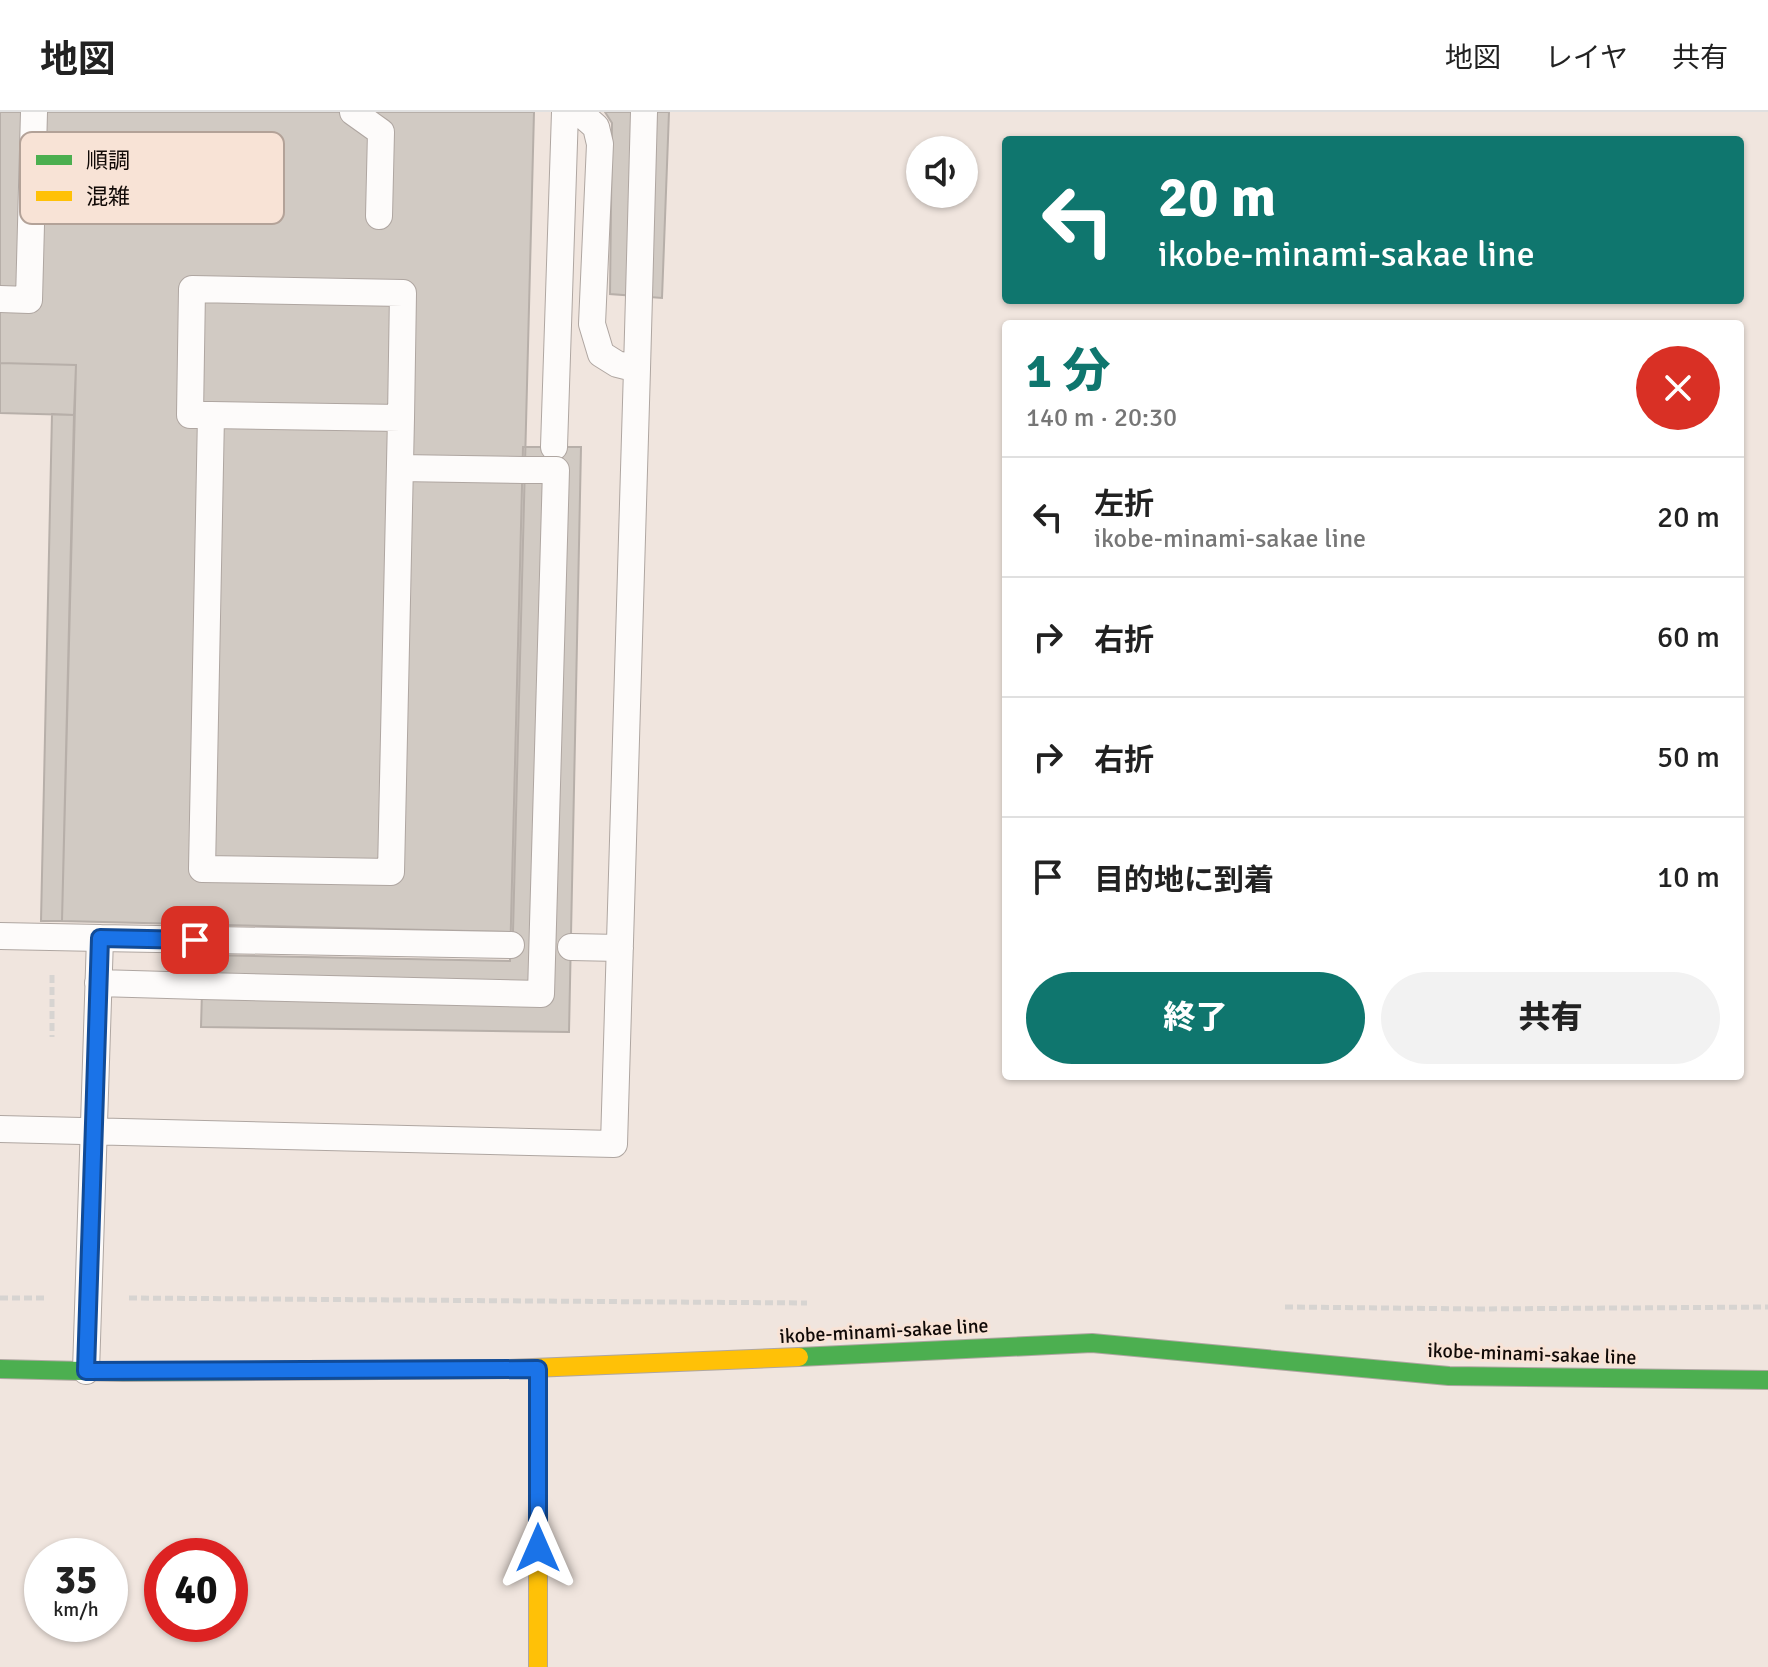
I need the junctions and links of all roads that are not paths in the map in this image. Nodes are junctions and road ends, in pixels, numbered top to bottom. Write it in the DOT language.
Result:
graph roads {
  1 [pos="34,112"];
  2 [pos="353,112"];
  3 [pos="565,112"];
  4 [pos="579,112"];
  5 [pos="644,112"];
  6 [pos="33,132"];
  7 [pos="379,216"];
  8 [pos="31,224"];
  9 [pos="0,299"];
  10 [pos="637,369"];
  11 [pos="211,415"];
  12 [pos="401,418"];
  13 [pos="554,447"];
  14 [pos="400,468"];
  15 [pos="0,936"];
  16 [pos="100,938"];
  17 [pos="511,945"];
  18 [pos="571,947"];
  19 [pos="620,948"];
  20 [pos="98,983"];
  21 [pos="0,1129"];
  22 [pos="92,1132"];
  23 [pos="0,1369"];
  24 [pos="538,1369"];
  25 [pos="86,1371"];
  26 [pos="1768,1380"];
  27 [pos="538,1667"];
  1 -- 6 [label="lane"];
  2 -- 7 [label="lane"];
  3 -- 13 [label="lane"];
  4 -- 10 [label="lane"];
  5 -- 10 [label="lane"];
  8 -- 9 [label="lane"];
  10 -- 19 [label="lane"];
  11 -- 12 [label="lane"];
  11 -- 12 [label="lane"];
  11 -- 14 [label="lane"];
  12 -- 14 [label="lane"];
  14 -- 20 [label="lane, bridge"];
  15 -- 16 [label="lane"];
  16 -- 17 [label="lane"];
  16 -- 20 [label="lane"];
  18 -- 19 [label="lane"];
  19 -- 22 [label="lane"];
  20 -- 22 [label="lane"];
  21 -- 22 [label="lane"];
  22 -- 25 [label="lane"];
  23 -- 25 [label="main road, ikobe-minami-sakae line"];
  24 -- 25 [label="main road, ikobe-minami-sakae line"];
  24 -- 26 [label="main road, ikobe-minami-sakae line"];
  24 -- 27 [label="main road"];
}
